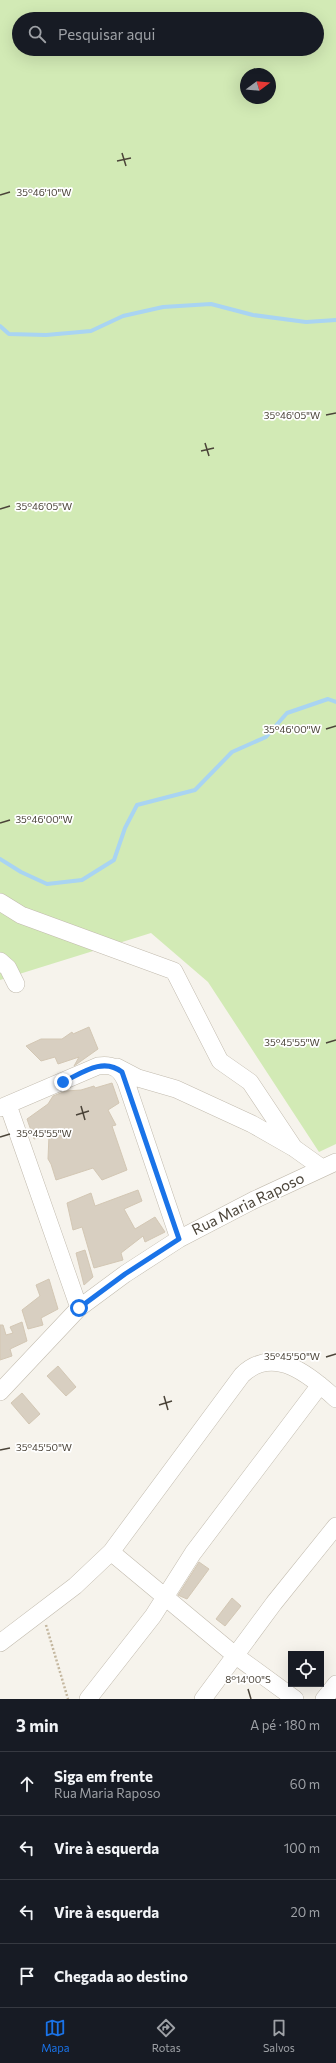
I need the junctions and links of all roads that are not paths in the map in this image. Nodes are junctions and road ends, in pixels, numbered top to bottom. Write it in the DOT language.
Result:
graph roads {
  1 [pos="0,902"];
  2 [pos="0,961"];
  3 [pos="16,984"];
  4 [pos="115,1066"];
  5 [pos="4,1107"];
  6 [pos="294,1148"];
  7 [pos="329,1165"];
  8 [pos="179,1239"];
  9 [pos="79,1308"];
  10 [pos="320,1385"];
  11 [pos="0,1392"];
  12 [pos="336,1399"];
  13 [pos="336,1526"];
  14 [pos="112,1552"];
  15 [pos="165,1598"];
  16 [pos="0,1643"];
  17 [pos="236,1656"];
  18 [pos="336,1684"];
  19 [pos="88,1699"];
  20 [pos="203,1699"];
  21 [pos="295,1699"];
  22 [pos="324,1699"];
  1 -- 6 [label="street"];
  2 -- 3 [label="street"];
  4 -- 5 [label="street"];
  4 -- 6 [label="street"];
  4 -- 8 [label="street"];
  5 -- 9 [label="street"];
  6 -- 7 [label="street"];
  7 -- 8 [label="street, Rua Maria Raposo"];
  8 -- 9 [label="street, Rua Maria Raposo"];
  9 -- 11 [label="street, Rua Maria Raposo"];
  10 -- 12 [label="street"];
  10 -- 14 [label="street"];
  10 -- 15 [label="street"];
  13 -- 17 [label="street"];
  14 -- 15 [label="street"];
  14 -- 16 [label="street"];
  15 -- 17 [label="street"];
  15 -- 19 [label="street"];
  17 -- 20 [label="street"];
  17 -- 21 [label="street"];
  18 -- 22 [label="street"];
}
